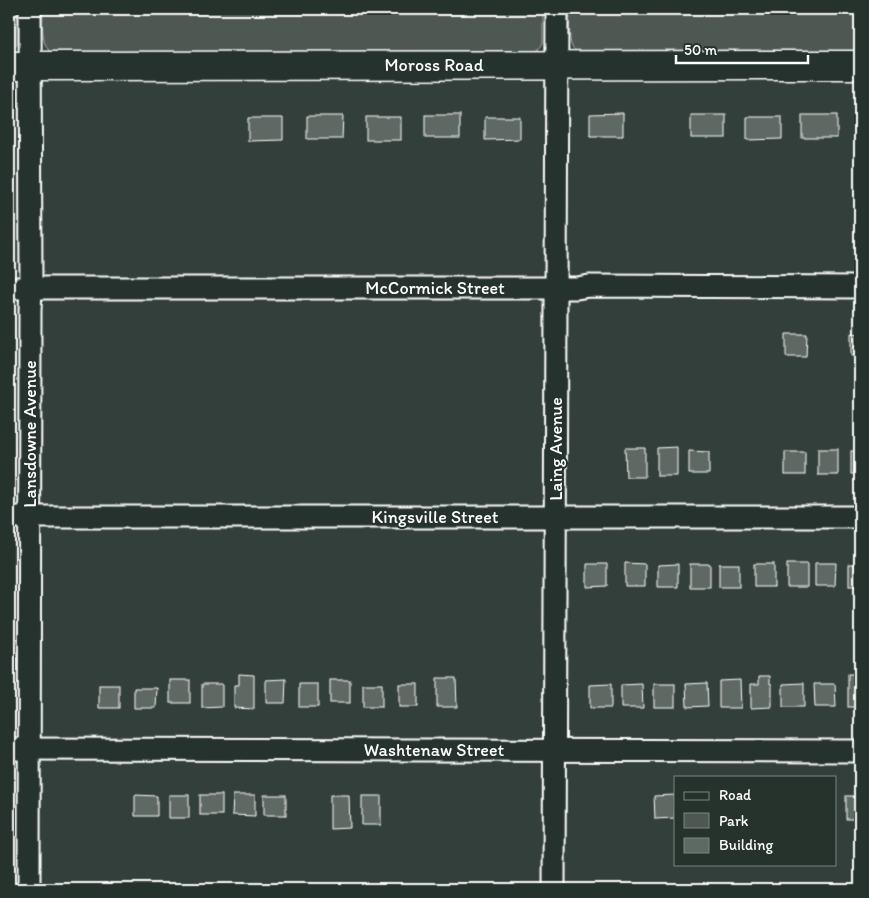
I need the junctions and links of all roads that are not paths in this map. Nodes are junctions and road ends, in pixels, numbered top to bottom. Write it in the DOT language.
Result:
graph roads {
  1 [pos="30,9"];
  2 [pos="557,9"];
  3 [pos="557,65"];
  4 [pos="860,65"];
  5 [pos="20,66"];
  6 [pos="556,287"];
  7 [pos="860,287"];
  8 [pos="9,288"];
  9 [pos="31,289"];
  10 [pos="9,517"];
  11 [pos="30,517"];
  12 [pos="556,517"];
  13 [pos="860,517"];
  14 [pos="19,749"];
  15 [pos="555,750"];
  16 [pos="860,750"];
  17 [pos="29,889"];
  18 [pos="554,889"];
  1 -- 5 [label="street, Lansdowne Avenue"];
  2 -- 3 [label="street, Laing Avenue"];
  3 -- 4 [label="main road, Moross Road"];
  3 -- 5 [label="main road, Moross Road"];
  3 -- 6 [label="street, Laing Avenue"];
  5 -- 9 [label="street, Lansdowne Avenue"];
  6 -- 7 [label="street, McCormick Street"];
  6 -- 9 [label="street, McCormick Street"];
  6 -- 12 [label="street, Laing Avenue"];
  8 -- 9 [label="street, McCormick Street"];
  9 -- 11 [label="street, Lansdowne Avenue"];
  10 -- 11 [label="street, Kingsville Street"];
  11 -- 12 [label="street, Kingsville Street"];
  11 -- 14 [label="street, Lansdowne Avenue"];
  12 -- 13 [label="street, Kingsville Street"];
  12 -- 15 [label="street, Laing Avenue"];
  14 -- 15 [label="street, Washtenaw Street"];
  14 -- 17 [label="street, Lansdowne Avenue"];
  15 -- 16 [label="street, Washtenaw Street"];
  15 -- 18 [label="street, Laing Avenue"];
}
